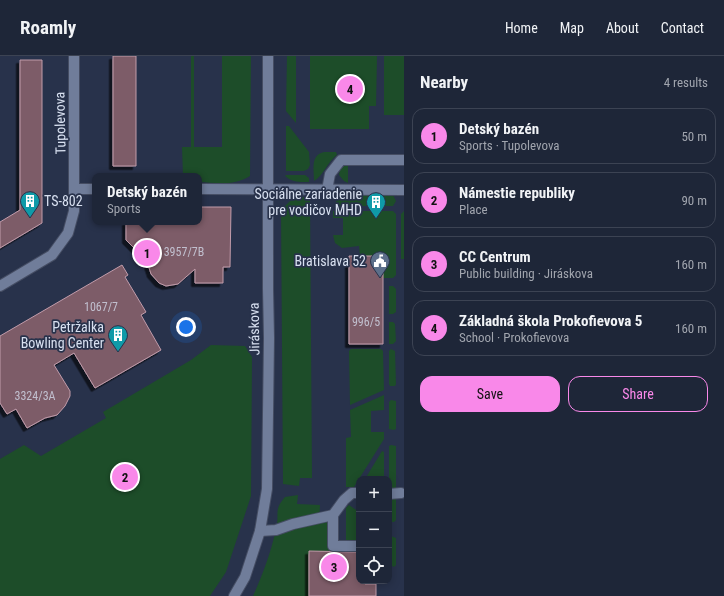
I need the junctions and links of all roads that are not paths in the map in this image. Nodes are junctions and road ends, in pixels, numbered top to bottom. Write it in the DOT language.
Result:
graph roads {
  1 [pos="74,56"];
  2 [pos="268,56"];
  3 [pos="404,160"];
  4 [pos="75,189"];
  5 [pos="92,189"];
  6 [pos="202,189"];
  7 [pos="268,190"];
  8 [pos="327,190"];
  9 [pos="404,190"];
  10 [pos="0,286"];
  11 [pos="356,493"];
  12 [pos="392,494"];
  13 [pos="401,494"];
  14 [pos="332,515"];
  15 [pos="260,531"];
  16 [pos="356,546"];
  17 [pos="234,596"];
  1 -- 4 [label="street, Tupolevova"];
  2 -- 7 [label="street, Jiráskova"];
  3 -- 8 [label="street"];
  4 -- 5 [label="street"];
  4 -- 10 [label="street, Tupolevova"];
  6 -- 7 [label="street"];
  7 -- 8 [label="street"];
  7 -- 15 [label="street, Jiráskova"];
  8 -- 9 [label="street"];
  11 -- 14 [label="street"];
  12 -- 13 [label="street"];
  14 -- 15 [label="street"];
  14 -- 16 [label="street"];
  15 -- 17 [label="street, Jiráskova"];
}
